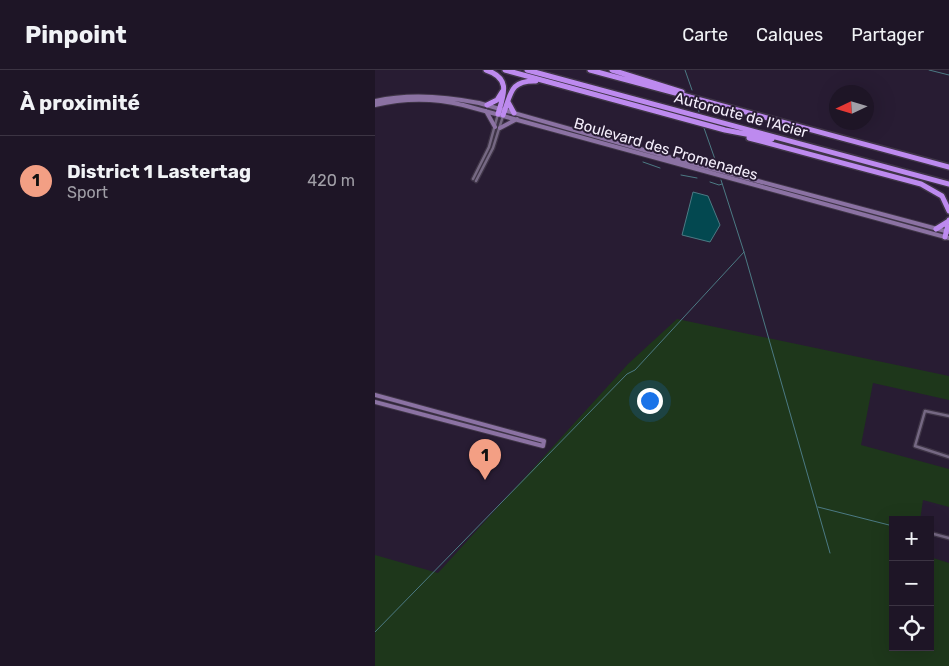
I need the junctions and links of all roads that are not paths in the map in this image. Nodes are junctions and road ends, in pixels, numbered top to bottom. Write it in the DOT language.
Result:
graph roads {
  1 [pos="486,70"];
  2 [pos="505,70"];
  3 [pos="527,70"];
  4 [pos="590,70"];
  5 [pos="612,70"];
  6 [pos="541,81"];
  7 [pos="504,87"];
  8 [pos="375,101"];
  9 [pos="508,102"];
  10 [pos="717,104"];
  11 [pos="375,105"];
  12 [pos="487,108"];
  13 [pos="502,112"];
  14 [pos="514,113"];
  15 [pos="517,120"];
  16 [pos="497,127"];
  17 [pos="725,130"];
  18 [pos="802,144"];
  19 [pos="949,167"];
  20 [pos="474,180"];
  21 [pos="949,184"];
  22 [pos="949,211"];
  23 [pos="949,221"];
  24 [pos="937,229"];
  25 [pos="947,235"];
  26 [pos="375,395"];
  27 [pos="375,402"];
  28 [pos="949,416"];
  29 [pos="531,437"];
  30 [pos="529,443"];
  31 [pos="949,452"];
  32 [pos="948,457"];
  33 [pos="934,534"];
  34 [pos="949,538"];
  1 -- 7 [label="highway"];
  2 -- 6 [label="highway"];
  3 -- 18 [label="highway, Autoroute de l'Acier"];
  4 -- 10 [label="highway, Autoroute de l'Acier"];
  5 -- 10 [label="highway"];
  6 -- 9 [label="highway"];
  6 -- 17 [label="highway"];
  7 -- 12 [label="highway"];
  7 -- 13 [label="highway"];
  8 -- 12 [label="street, Boulevard des Promenades"];
  9 -- 13 [label="highway"];
  9 -- 14 [label="highway"];
  10 -- 19 [label="highway, Autoroute de l'Acier"];
  11 -- 12 [label="street, Boulevard des Promenades"];
  12 -- 13 [label="street, Boulevard des Promenades"];
  12 -- 16 [label="street"];
  13 -- 14 [label="street, Boulevard des Promenades"];
  13 -- 15 [label="street, Boulevard des Promenades"];
  13 -- 16 [label="street"];
  14 -- 24 [label="street, Boulevard des Promenades"];
  15 -- 16 [label="street"];
  15 -- 25 [label="street, Boulevard des Promenades"];
  16 -- 20 [label="street"];
  17 -- 18 [label="highway"];
  17 -- 22 [label="highway"];
  18 -- 21 [label="highway, Autoroute de l'Acier"];
  23 -- 24 [label="highway"];
  23 -- 25 [label="highway"];
  24 -- 25 [label="street, Boulevard des Promenades"];
  26 -- 29 [label="street"];
  27 -- 30 [label="street"];
  28 -- 32 [label="street"];
  29 -- 30 [label="street"];
  29 -- 30 [label="street"];
  31 -- 32 [label="street"];
  33 -- 34 [label="street"];
}
